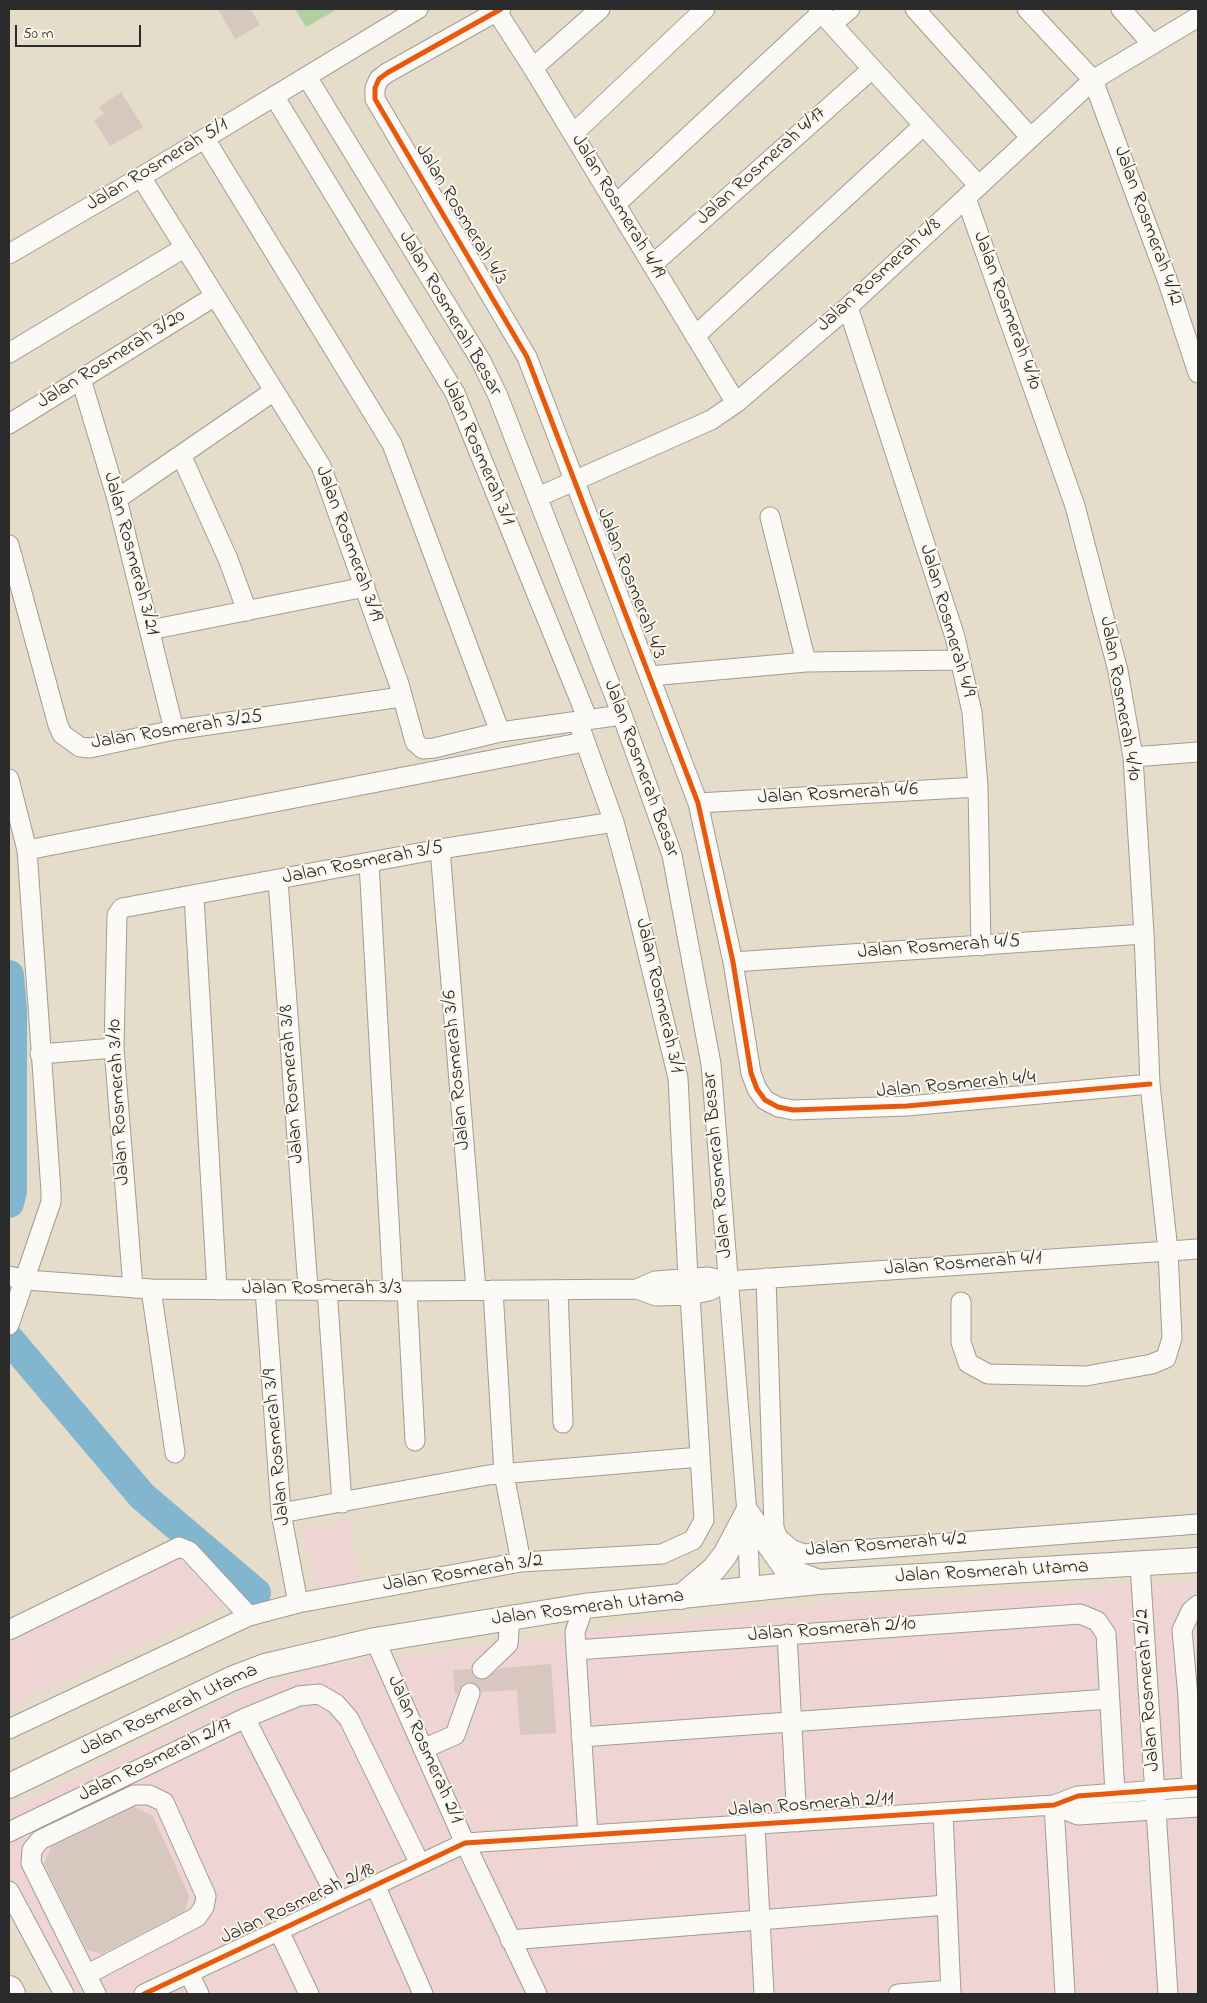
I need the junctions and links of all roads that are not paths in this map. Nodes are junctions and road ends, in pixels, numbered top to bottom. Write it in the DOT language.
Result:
graph roads {
  1 [pos="418,9"];
  2 [pos="600,9"];
  3 [pos="705,9"];
  4 [pos="850,9"];
  5 [pos="915,9"];
  6 [pos="1027,9"];
  7 [pos="1121,9"];
  8 [pos="499,11"];
  9 [pos="824,15"];
  10 [pos="1198,17"];
  11 [pos="1152,44"];
  12 [pos="534,68"];
  13 [pos="872,69"];
  14 [pos="307,77"];
  15 [pos="1092,80"];
  16 [pos="274,96"];
  17 [pos="924,125"];
  18 [pos="573,134"];
  19 [pos="1031,138"];
  20 [pos="205,139"];
  21 [pos="141,177"];
  22 [pos="972,192"];
  23 [pos="616,204"];
  24 [pos="184,248"];
  25 [pos="9,254"];
  26 [pos="652,265"];
  27 [pos="214,296"];
  28 [pos="848,307"];
  29 [pos="695,336"];
  30 [pos="9,353"];
  31 [pos="1198,373"];
  32 [pos="81,379"];
  33 [pos="274,390"];
  34 [pos="736,403"];
  35 [pos="9,424"];
  36 [pos="181,456"];
  37 [pos="575,482"];
  38 [pos="538,497"];
  39 [pos="117,499"];
  40 [pos="770,516"];
  41 [pos="9,545"];
  42 [pos="365,587"];
  43 [pos="247,611"];
  44 [pos="150,630"];
  45 [pos="960,660"];
  46 [pos="806,662"];
  47 [pos="650,676"];
  48 [pos="401,697"];
  49 [pos="622,715"];
  50 [pos="583,721"];
  51 [pos="174,730"];
  52 [pos="500,732"];
  53 [pos="584,742"];
  54 [pos="1198,752"];
  55 [pos="1133,757"];
  56 [pos="9,779"];
  57 [pos="978,787"];
  58 [pos="698,803"];
  59 [pos="614,822"];
  60 [pos="440,849"];
  61 [pos="27,850"];
  62 [pos="369,864"];
  63 [pos="278,880"];
  64 [pos="194,896"];
  65 [pos="116,915"];
  66 [pos="1144,934"];
  67 [pos="981,946"];
  68 [pos="733,962"];
  69 [pos="114,1048"];
  70 [pos="40,1054"];
  71 [pos="1150,1084"];
  72 [pos="766,1100"];
  73 [pos="1198,1249"];
  74 [pos="1168,1251"];
  75 [pos="17,1278"];
  76 [pos="766,1278"];
  77 [pos="728,1281"];
  78 [pos="689,1287"];
  79 [pos="142,1288"];
  80 [pos="308,1288"];
  81 [pos="265,1289"];
  82 [pos="327,1289"];
  83 [pos="217,1290"];
  84 [pos="485,1290"];
  85 [pos="558,1290"];
  86 [pos="400,1291"];
  87 [pos="961,1302"];
  88 [pos="11,1319"];
  89 [pos="563,1423"];
  90 [pos="415,1441"];
  91 [pos="175,1453"];
  92 [pos="700,1457"];
  93 [pos="504,1474"];
  94 [pos="342,1503"];
  95 [pos="281,1513"];
  96 [pos="747,1514"];
  97 [pos="1198,1524"];
  98 [pos="1198,1560"];
  99 [pos="520,1562"];
  100 [pos="1140,1565"];
  101 [pos="818,1582"];
  102 [pos="750,1590"];
  103 [pos="681,1598"];
  104 [pos="298,1603"];
  105 [pos="1198,1605"];
  106 [pos="584,1606"];
  107 [pos="249,1616"];
  108 [pos="510,1617"];
  109 [pos="9,1630"];
  110 [pos="787,1634"];
  111 [pos="375,1640"];
  112 [pos="576,1650"];
  113 [pos="482,1669"];
  114 [pos="470,1693"];
  115 [pos="1193,1697"];
  116 [pos="1109,1699"];
  117 [pos="245,1718"];
  118 [pos="792,1722"];
  119 [pos="9,1729"];
  120 [pos="581,1737"];
  121 [pos="423,1749"];
  122 [pos="9,1786"];
  123 [pos="1195,1787"];
  124 [pos="1156,1791"];
  125 [pos="1116,1793"];
  126 [pos="1054,1805"];
  127 [pos="1198,1807"];
  128 [pos="1157,1810"];
  129 [pos="943,1812"];
  130 [pos="797,1822"];
  131 [pos="755,1825"];
  132 [pos="9,1832"];
  133 [pos="588,1835"];
  134 [pos="465,1843"];
  135 [pos="420,1864"];
  136 [pos="375,1885"];
  137 [pos="9,1891"];
  138 [pos="339,1902"];
  139 [pos="946,1905"];
  140 [pos="760,1920"];
  141 [pos="279,1931"];
  142 [pos="510,1940"];
  143 [pos="189,1973"];
  144 [pos="88,1974"];
  145 [pos="9,1990"];
  146 [pos="951,1992"];
  147 [pos="11,1994"];
  148 [pos="64,1994"];
  149 [pos="96,1994"];
  150 [pos="144,1994"];
  151 [pos="199,1994"];
  152 [pos="308,1994"];
  153 [pos="423,1994"];
  154 [pos="537,1994"];
  155 [pos="764,1994"];
  156 [pos="898,1994"];
  157 [pos="1065,1994"];
  158 [pos="1168,1994"];
  1 -- 14 [label="street, Jalan Rosmerah 5/1"];
  2 -- 12 [label="street"];
  3 -- 18 [label="street"];
  4 -- 9 [label="street"];
  5 -- 19 [label="street"];
  6 -- 15 [label="street"];
  7 -- 11 [label="street"];
  8 -- 12 [label="street, Jalan Rosmerah 4/19"];
  8 -- 37 [label="street, Jalan Rosmerah 4/3"];
  9 -- 13 [label="street"];
  9 -- 23 [label="street"];
  10 -- 11 [label="street, Jalan Rosmerah 4/8"];
  11 -- 15 [label="street, Jalan Rosmerah 4/8"];
  12 -- 18 [label="street, Jalan Rosmerah 4/19"];
  13 -- 17 [label="street"];
  13 -- 26 [label="street, Jalan Rosmerah 4/17"];
  14 -- 16 [label="street, Jalan Rosmerah 5/1"];
  14 -- 38 [label="street, Jalan Rosmerah Besar"];
  15 -- 19 [label="street, Jalan Rosmerah 4/8"];
  15 -- 31 [label="street, Jalan Rosmerah 4/12"];
  16 -- 20 [label="street, Jalan Rosmerah 5/1"];
  16 -- 50 [label="street, Jalan Rosmerah 3/1"];
  17 -- 22 [label="street"];
  17 -- 29 [label="street"];
  18 -- 23 [label="street, Jalan Rosmerah 4/19"];
  19 -- 22 [label="street, Jalan Rosmerah 4/8"];
  20 -- 21 [label="street, Jalan Rosmerah 5/1"];
  20 -- 52 [label="street"];
  21 -- 24 [label="street, Jalan Rosmerah 3/19"];
  21 -- 25 [label="street, Jalan Rosmerah 5/1"];
  22 -- 28 [label="street, Jalan Rosmerah 4/8"];
  22 -- 55 [label="street, Jalan Rosmerah 4/10"];
  23 -- 26 [label="street, Jalan Rosmerah 4/19"];
  24 -- 27 [label="street, Jalan Rosmerah 3/19"];
  24 -- 30 [label="street"];
  26 -- 29 [label="street, Jalan Rosmerah 4/19"];
  27 -- 32 [label="street, Jalan Rosmerah 3/20"];
  27 -- 33 [label="street, Jalan Rosmerah 3/19"];
  28 -- 34 [label="street, Jalan Rosmerah 4/8"];
  28 -- 45 [label="street, Jalan Rosmerah 4/9"];
  29 -- 34 [label="street, Jalan Rosmerah 4/19"];
  32 -- 35 [label="street, Jalan Rosmerah 3/20"];
  32 -- 39 [label="street, Jalan Rosmerah 3/21"];
  33 -- 36 [label="street"];
  33 -- 42 [label="street, Jalan Rosmerah 3/19"];
  34 -- 37 [label="street, Jalan Rosmerah 4/8"];
  36 -- 39 [label="street"];
  36 -- 43 [label="street"];
  37 -- 38 [label="street, Jalan Rosmerah 4/8"];
  37 -- 47 [label="street, Jalan Rosmerah 4/3"];
  38 -- 49 [label="street, Jalan Rosmerah Besar"];
  39 -- 44 [label="street, Jalan Rosmerah 3/21"];
  40 -- 46 [label="street"];
  41 -- 51 [label="street, Jalan Rosmerah 3/25"];
  42 -- 43 [label="street"];
  42 -- 48 [label="street, Jalan Rosmerah 3/19"];
  43 -- 44 [label="street"];
  44 -- 51 [label="street, Jalan Rosmerah 3/21"];
  45 -- 46 [label="street"];
  45 -- 57 [label="street, Jalan Rosmerah 4/9"];
  46 -- 47 [label="street"];
  47 -- 58 [label="street, Jalan Rosmerah 4/3"];
  48 -- 51 [label="street, Jalan Rosmerah 3/25"];
  48 -- 52 [label="street, Jalan Rosmerah 3/19"];
  49 -- 50 [label="street, Jalan Rosmerah 3/19"];
  49 -- 77 [label="street, Jalan Rosmerah Besar"];
  50 -- 52 [label="street, Jalan Rosmerah 3/19"];
  50 -- 53 [label="street, Jalan Rosmerah 3/1"];
  53 -- 59 [label="street, Jalan Rosmerah 3/1"];
  53 -- 61 [label="street"];
  54 -- 55 [label="street"];
  55 -- 66 [label="street, Jalan Rosmerah 4/10"];
  56 -- 61 [label="street"];
  57 -- 58 [label="street, Jalan Rosmerah 4/6"];
  57 -- 67 [label="street, Jalan Rosmerah 4/9"];
  58 -- 68 [label="street, Jalan Rosmerah 4/3"];
  59 -- 60 [label="street, Jalan Rosmerah 3/5"];
  59 -- 78 [label="street, Jalan Rosmerah 3/1"];
  60 -- 62 [label="street, Jalan Rosmerah 3/5"];
  60 -- 84 [label="street, Jalan Rosmerah 3/6"];
  61 -- 70 [label="street"];
  62 -- 63 [label="street, Jalan Rosmerah 3/5"];
  62 -- 86 [label="street"];
  63 -- 64 [label="street, Jalan Rosmerah 3/5"];
  63 -- 80 [label="street, Jalan Rosmerah 3/8"];
  64 -- 65 [label="street, Jalan Rosmerah 3/5"];
  64 -- 83 [label="street"];
  65 -- 69 [label="street, Jalan Rosmerah 3/10"];
  66 -- 67 [label="street, Jalan Rosmerah 4/5"];
  66 -- 71 [label="street, Jalan Rosmerah 4/10"];
  67 -- 68 [label="street, Jalan Rosmerah 4/5"];
  68 -- 72 [label="street, Jalan Rosmerah 4/3"];
  69 -- 70 [label="street"];
  69 -- 79 [label="street, Jalan Rosmerah 3/10"];
  70 -- 75 [label="street"];
  71 -- 72 [label="street, Jalan Rosmerah 4/4"];
  71 -- 74 [label="street, Jalan Rosmerah 4/10"];
  73 -- 74 [label="street, Jalan Rosmerah 4/1"];
  74 -- 76 [label="street, Jalan Rosmerah 4/1"];
  74 -- 87 [label="street, Jalan Rosmerah 4/10"];
  75 -- 79 [label="street, Jalan Rosmerah 3/3"];
  75 -- 88 [label="street"];
  76 -- 77 [label="street, Jalan Rosmerah 4/1"];
  76 -- 97 [label="street, Jalan Rosmerah 4/2"];
  77 -- 78 [label="street, Jalan Rosmerah 3/3"];
  77 -- 96 [label="street, Jalan Rosmerah Besar"];
  78 -- 85 [label="street, Jalan Rosmerah 3/3"];
  78 -- 92 [label="street, Jalan Rosmerah 3/2"];
  79 -- 83 [label="street, Jalan Rosmerah 3/3"];
  79 -- 91 [label="street, Jalan Rosmerah 3/10"];
  80 -- 81 [label="street, Jalan Rosmerah 3/3"];
  80 -- 82 [label="street, Jalan Rosmerah 3/3"];
  81 -- 83 [label="street, Jalan Rosmerah 3/3"];
  81 -- 95 [label="street, Jalan Rosmerah 3/9"];
  82 -- 86 [label="street, Jalan Rosmerah 3/3"];
  82 -- 94 [label="street"];
  84 -- 85 [label="street, Jalan Rosmerah 3/3"];
  84 -- 86 [label="street, Jalan Rosmerah 3/3"];
  84 -- 93 [label="street, Jalan Rosmerah 3/6"];
  85 -- 89 [label="street"];
  86 -- 90 [label="street"];
  92 -- 93 [label="street"];
  92 -- 99 [label="street, Jalan Rosmerah 3/2"];
  93 -- 94 [label="street"];
  93 -- 99 [label="street, Jalan Rosmerah 3/6"];
  94 -- 95 [label="street"];
  95 -- 104 [label="street, Jalan Rosmerah 3/9"];
  96 -- 101 [label="main road"];
  96 -- 102 [label="street, Jalan Rosmerah Besar"];
  96 -- 103 [label="main road"];
  98 -- 100 [label="main road, Jalan Rosmerah Utama"];
  99 -- 104 [label="street, Jalan Rosmerah 3/2"];
  100 -- 101 [label="main road, Jalan Rosmerah Utama"];
  100 -- 124 [label="street, Jalan Rosmerah 2/2"];
  101 -- 102 [label="main road, Jalan Rosmerah Utama"];
  102 -- 103 [label="main road, Jalan Rosmerah Utama"];
  103 -- 106 [label="main road, Jalan Rosmerah Utama"];
  104 -- 107 [label="street, Jalan Rosmerah 3/2"];
  105 -- 115 [label="street"];
  106 -- 108 [label="main road, Jalan Rosmerah Utama"];
  106 -- 112 [label="street"];
  107 -- 109 [label="street"];
  107 -- 119 [label="street, Jalan Rosmerah 3/2"];
  108 -- 111 [label="main road, Jalan Rosmerah Utama"];
  108 -- 113 [label="street"];
  110 -- 112 [label="street, Jalan Rosmerah 2/10"];
  110 -- 116 [label="street, Jalan Rosmerah 2/10"];
  110 -- 118 [label="street"];
  111 -- 121 [label="street, Jalan Rosmerah 2/1"];
  111 -- 122 [label="main road, Jalan Rosmerah Utama"];
  112 -- 120 [label="street"];
  114 -- 121 [label="street"];
  115 -- 123 [label="street"];
  116 -- 118 [label="street"];
  116 -- 125 [label="street, Jalan Rosmerah 2/10"];
  117 -- 132 [label="street, Jalan Rosmerah 2/17"];
  117 -- 135 [label="street, Jalan Rosmerah 2/17"];
  117 -- 138 [label="street"];
  118 -- 120 [label="street"];
  118 -- 130 [label="street"];
  120 -- 133 [label="street"];
  121 -- 134 [label="street, Jalan Rosmerah 2/1"];
  123 -- 124 [label="street, Jalan Rosmerah 2/11"];
  124 -- 125 [label="street, Jalan Rosmerah 2/11"];
  124 -- 128 [label="street, Jalan Rosmerah 2/2"];
  125 -- 126 [label="street, Jalan Rosmerah 2/11"];
  126 -- 128 [label="street, Jalan Rosmerah 2/11"];
  126 -- 129 [label="street, Jalan Rosmerah 2/11"];
  126 -- 157 [label="street"];
  127 -- 128 [label="street, Jalan Rosmerah 2/11"];
  128 -- 158 [label="street, Jalan Rosmerah 2/2"];
  129 -- 130 [label="street, Jalan Rosmerah 2/11"];
  129 -- 139 [label="street"];
  130 -- 131 [label="street, Jalan Rosmerah 2/11"];
  131 -- 133 [label="street, Jalan Rosmerah 2/11"];
  131 -- 140 [label="street"];
  133 -- 134 [label="street, Jalan Rosmerah 2/11"];
  134 -- 135 [label="street, Jalan Rosmerah 2/18"];
  134 -- 142 [label="street, Jalan Rosmerah 2/1"];
  135 -- 136 [label="street, Jalan Rosmerah 2/18"];
  136 -- 138 [label="street, Jalan Rosmerah 2/18"];
  136 -- 153 [label="street"];
  137 -- 148 [label="street"];
  138 -- 141 [label="street, Jalan Rosmerah 2/18"];
  139 -- 140 [label="street"];
  139 -- 146 [label="street"];
  140 -- 142 [label="street"];
  140 -- 155 [label="street"];
  141 -- 143 [label="street, Jalan Rosmerah 2/18"];
  141 -- 152 [label="street"];
  142 -- 154 [label="street, Jalan Rosmerah 2/1"];
  143 -- 150 [label="street, Jalan Rosmerah 2/18"];
  143 -- 151 [label="street"];
  144 -- 144 [label="street"];
  144 -- 149 [label="street"];
  145 -- 147 [label="highway"];
  146 -- 156 [label="street"];
}
